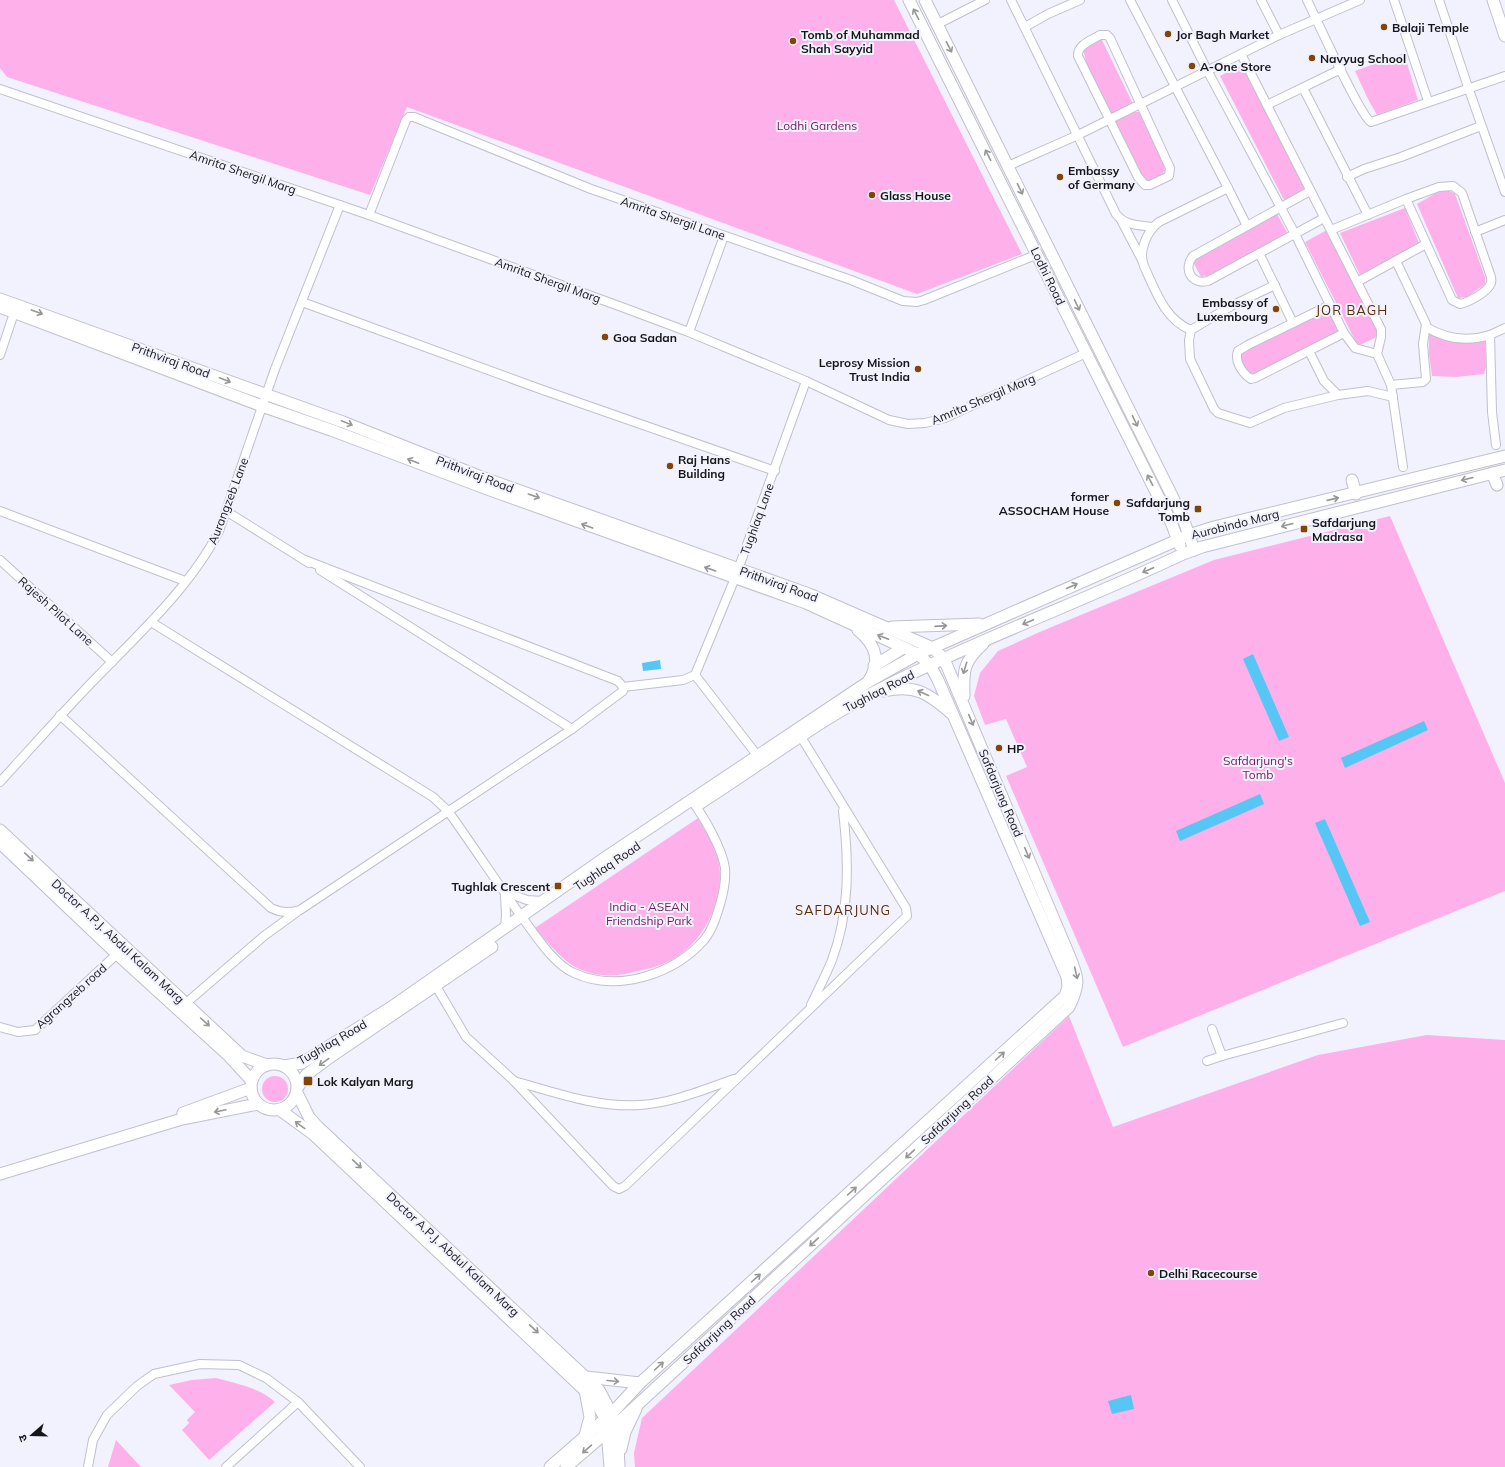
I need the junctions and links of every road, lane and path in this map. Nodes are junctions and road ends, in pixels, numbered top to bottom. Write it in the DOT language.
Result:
graph roads {
  1 [pos="909,0"];
  2 [pos="925,0"];
  3 [pos="985,0"];
  4 [pos="1011,0"];
  5 [pos="1080,0"];
  6 [pos="1130,0"];
  7 [pos="1172,0"];
  8 [pos="1261,0"];
  9 [pos="1307,0"];
  10 [pos="1360,0"];
  11 [pos="1394,0"];
  12 [pos="1439,0"];
  13 [pos="1493,0"];
  14 [pos="1342,3"];
  15 [pos="1316,18"];
  16 [pos="938,24"];
  17 [pos="1025,27"];
  18 [pos="1278,36"];
  19 [pos="1505,36"];
  20 [pos="1240,54"];
  21 [pos="1341,69"];
  22 [pos="1207,70"];
  23 [pos="1505,76"];
  24 [pos="1175,86"];
  25 [pos="1468,87"];
  26 [pos="1303,88"];
  27 [pos="0,89"];
  28 [pos="1428,101"];
  29 [pos="1140,104"];
  30 [pos="1268,105"];
  31 [pos="1109,119"];
  32 [pos="1481,126"];
  33 [pos="1078,135"];
  34 [pos="1008,166"];
  35 [pos="1347,177"];
  36 [pos="1228,188"];
  37 [pos="1310,191"];
  38 [pos="1505,192"];
  39 [pos="1406,199"];
  40 [pos="340,205"];
  41 [pos="1281,207"];
  42 [pos="369,215"];
  43 [pos="1368,215"];
  44 [pos="1324,218"];
  45 [pos="1121,220"];
  46 [pos="1505,220"];
  47 [pos="1247,226"];
  48 [pos="1153,227"];
  49 [pos="1331,230"];
  50 [pos="1476,232"];
  51 [pos="1295,234"];
  52 [pos="724,236"];
  53 [pos="1426,244"];
  54 [pos="1259,253"];
  55 [pos="1038,254"];
  56 [pos="1142,261"];
  57 [pos="1396,261"];
  58 [pos="1357,282"];
  59 [pos="1275,285"];
  60 [pos="0,299"];
  61 [pos="302,302"];
  62 [pos="1330,305"];
  63 [pos="0,307"];
  64 [pos="14,313"];
  65 [pos="1293,323"];
  66 [pos="1426,326"];
  67 [pos="1505,328"];
  68 [pos="1191,330"];
  69 [pos="689,332"];
  70 [pos="1344,333"];
  71 [pos="1490,335"];
  72 [pos="1309,351"];
  73 [pos="1086,353"];
  74 [pos="1376,354"];
  75 [pos="0,355"];
  76 [pos="806,381"];
  77 [pos="1391,385"];
  78 [pos="1338,395"];
  79 [pos="1393,397"];
  80 [pos="264,401"];
  81 [pos="1496,445"];
  82 [pos="1505,456"];
  83 [pos="1403,467"];
  84 [pos="1505,470"];
  85 [pos="775,471"];
  86 [pos="1492,473"];
  87 [pos="1352,480"];
  88 [pos="1497,485"];
  89 [pos="1356,494"];
  90 [pos="0,511"];
  91 [pos="226,511"];
  92 [pos="1189,535"];
  93 [pos="1178,540"];
  94 [pos="1194,550"];
  95 [pos="1183,554"];
  96 [pos="0,560"];
  97 [pos="305,560"];
  98 [pos="737,574"];
  99 [pos="185,581"];
  100 [pos="151,622"];
  101 [pos="985,624"];
  102 [pos="851,625"];
  103 [pos="888,627"];
  104 [pos="988,640"];
  105 [pos="903,648"];
  106 [pos="933,648"];
  107 [pos="918,654"];
  108 [pos="944,659"];
  109 [pos="112,662"];
  110 [pos="930,665"];
  111 [pos="874,666"];
  112 [pos="695,675"];
  113 [pos="868,682"];
  114 [pos="623,687"];
  115 [pos="873,694"];
  116 [pos="964,704"];
  117 [pos="60,715"];
  118 [pos="954,716"];
  119 [pos="572,729"];
  120 [pos="798,732"];
  121 [pos="757,755"];
  122 [pos="995,778"];
  123 [pos="0,782"];
  124 [pos="983,783"];
  125 [pos="694,803"];
  126 [pos="842,807"];
  127 [pos="448,811"];
  128 [pos="0,830"];
  129 [pos="0,843"];
  130 [pos="504,892"];
  131 [pos="543,902"];
  132 [pos="300,910"];
  133 [pos="524,920"];
  134 [pos="505,929"];
  135 [pos="117,954"];
  136 [pos="434,982"];
  137 [pos="185,1004"];
  138 [pos="809,1009"];
  139 [pos="1343,1023"];
  140 [pos="0,1027"];
  141 [pos="1212,1029"];
  142 [pos="232,1053"];
  143 [pos="1222,1056"];
  144 [pos="1207,1061"];
  145 [pos="267,1065"];
  146 [pos="284,1066"];
  147 [pos="736,1078"];
  148 [pos="513,1080"];
  149 [pos="251,1085"];
  150 [pos="297,1090"];
  151 [pos="258,1104"];
  152 [pos="280,1110"];
  153 [pos="0,1166"];
  154 [pos="0,1174"];
  155 [pos="568,1368"];
  156 [pos="585,1377"];
  157 [pos="640,1383"];
  158 [pos="584,1390"];
  159 [pos="298,1402"];
  160 [pos="638,1404"];
  161 [pos="608,1415"];
  162 [pos="617,1424"];
  163 [pos="607,1431"];
  164 [pos="585,1436"];
  165 [pos="616,1465"];
  166 [pos="88,1467"];
  167 [pos="226,1467"];
  168 [pos="360,1467"];
  169 [pos="550,1467"];
  170 [pos="566,1467"];
  55 -- 1 [label="main road, Lodhi Road, one-way"];
  2 -- 16 [label="main road, Lodhi Road"];
  3 -- 16 [label="street"];
  4 -- 17 [label="street"];
  5 -- 17 [label="street"];
  6 -- 24 [label="street"];
  7 -- 22 [label="street"];
  8 -- 18 [label="street"];
  9 -- 15 [label="street"];
  10 -- 14 [label="street"];
  11 -- 28 [label="street"];
  12 -- 25 [label="street"];
  13 -- 19 [label="main road"];
  14 -- 15 [label="street"];
  15 -- 18 [label="street"];
  15 -- 21 [label="street"];
  16 -- 34 [label="main road, Lodhi Road, one-way"];
  17 -- 33 [label="street"];
  18 -- 20 [label="street"];
  20 -- 22 [label="street"];
  20 -- 30 [label="street"];
  21 -- 26 [label="street"];
  21 -- 28 [label="street"];
  22 -- 24 [label="street"];
  22 -- 41 [label="street"];
  23 -- 25 [label="street"];
  24 -- 29 [label="street"];
  24 -- 36 [label="street"];
  25 -- 28 [label="street"];
  25 -- 32 [label="street"];
  26 -- 30 [label="street"];
  26 -- 35 [label="street"];
  27 -- 40 [label="street, Amrita Shergil Marg"];
  29 -- 31 [label="street"];
  29 -- 31 [label="street"];
  29 -- 31 [label="street"];
  30 -- 37 [label="street"];
  31 -- 33 [label="street"];
  32 -- 35 [label="street"];
  32 -- 38 [label="street"];
  33 -- 34 [label="street"];
  33 -- 45 [label="street"];
  34 -- 92 [label="main road, Lodhi Road, one-way"];
  35 -- 43 [label="street"];
  36 -- 47 [label="street"];
  36 -- 48 [label="street"];
  37 -- 41 [label="street"];
  37 -- 44 [label="street"];
  39 -- 43 [label="street"];
  39 -- 50 [label="street"];
  39 -- 53 [label="street"];
  40 -- 42 [label="street, Amrita Shergil Marg"];
  40 -- 61 [label="street, Aurangzeb Lane"];
  41 -- 47 [label="street"];
  41 -- 51 [label="street"];
  42 -- 52 [label="street, Amrita Shergil Lane"];
  42 -- 69 [label="street, Amrita Shergil Marg"];
  43 -- 49 [label="street"];
  44 -- 49 [label="street"];
  44 -- 51 [label="street"];
  45 -- 48 [label="street"];
  45 -- 56 [label="street"];
  46 -- 50 [label="street"];
  47 -- 54 [label="street"];
  48 -- 56 [label="street"];
  49 -- 58 [label="street"];
  50 -- 53 [label="street"];
  51 -- 54 [label="street"];
  51 -- 62 [label="street"];
  52 -- 55 [label="street, Amrita Shergil Lane"];
  52 -- 69 [label="street"];
  53 -- 57 [label="street"];
  54 -- 59 [label="street"];
  55 -- 73 [label="main road, Lodhi Road"];
  56 -- 68 [label="street"];
  57 -- 58 [label="street"];
  57 -- 66 [label="street"];
  58 -- 74 [label="street"];
  59 -- 65 [label="street"];
  59 -- 68 [label="street"];
  60 -- 80 [label="main road, Prithviraj Road, one-way"];
  61 -- 80 [label="street, Aurangzeb Lane"];
  61 -- 85 [label="street"];
  62 -- 65 [label="street"];
  62 -- 70 [label="street"];
  63 -- 64 [label="main road, Prithviraj Road"];
  64 -- 75 [label="street"];
  64 -- 80 [label="main road, Prithviraj Road"];
  65 -- 72 [label="street"];
  66 -- 71 [label="street"];
  66 -- 77 [label="street"];
  67 -- 71 [label="street"];
  68 -- 78 [label="street"];
  69 -- 76 [label="street, Amrita Shergil Marg"];
  70 -- 72 [label="street"];
  70 -- 74 [label="street"];
  71 -- 81 [label="street"];
  72 -- 78 [label="street"];
  73 -- 76 [label="street, Amrita Shergil Marg"];
  93 -- 73 [label="main road, Lodhi Road, one-way"];
  74 -- 77 [label="street"];
  76 -- 85 [label="street, Tughlaq Lane"];
  77 -- 79 [label="street"];
  78 -- 79 [label="street"];
  79 -- 83 [label="street"];
  80 -- 91 [label="street, Aurangzeb Lane"];
  80 -- 98 [label="main road, Prithviraj Road"];
  82 -- 89 [label="main road, Aurobindo Marg"];
  84 -- 86 [label="main road, Aurobindo Marg"];
  85 -- 98 [label="street, Tughlaq Lane"];
  86 -- 88 [label="main road"];
  86 -- 94 [label="main road, Aurobindo Marg, one-way"];
  87 -- 89 [label="main road"];
  92 -- 89 [label="main road, Aurobindo Marg, one-way"];
  90 -- 99 [label="street"];
  91 -- 97 [label="street"];
  91 -- 99 [label="street, Aurangzeb Lane"];
  92 -- 93 [label="main road, Aurobindo Marg"];
  92 -- 94 [label="main road, Lodhi Road"];
  93 -- 95 [label="main road, Lodhi Road"];
  101 -- 93 [label="main road, Aurobindo Marg, one-way"];
  94 -- 95 [label="main road, Aurobindo Marg"];
  95 -- 104 [label="main road, Aurobindo Marg, one-way"];
  96 -- 109 [label="street, Rajesh Pilot Lane"];
  97 -- 114 [label="street"];
  97 -- 119 [label="street"];
  98 -- 102 [label="main road, Prithviraj Road"];
  98 -- 103 [label="main road, Prithviraj Road"];
  98 -- 112 [label="street, Tughlaq Lane"];
  99 -- 100 [label="street, Aurangzeb Lane"];
  100 -- 109 [label="street, Aurangzeb Lane"];
  100 -- 127 [label="street"];
  103 -- 101 [label="main road, one-way"];
  101 -- 106 [label="main road, Aurobindo Marg"];
  105 -- 102 [label="main road, Prithviraj Road, one-way"];
  102 -- 111 [label="main road"];
  103 -- 106 [label="main road, Prithviraj Road"];
  104 -- 108 [label="main road, Aurobindo Marg"];
  104 -- 116 [label="main road, one-way"];
  105 -- 107 [label="main road, Prithviraj Road"];
  105 -- 111 [label="main road"];
  106 -- 107 [label="main road, Tughlaq Road"];
  106 -- 108 [label="main road, Prithviraj Road"];
  107 -- 110 [label="main road"];
  107 -- 113 [label="main road, Tughlaq Road"];
  108 -- 110 [label="main road, Tughlaq Road"];
  108 -- 116 [label="main road, Safdarjung Road"];
  109 -- 117 [label="street, Aurangzeb Lane"];
  110 -- 115 [label="main road, Tughlaq Road"];
  110 -- 118 [label="main road, Safdarjung Road"];
  111 -- 113 [label="main road"];
  112 -- 114 [label="street"];
  112 -- 121 [label="street"];
  113 -- 120 [label="main road, Tughlaq Road"];
  114 -- 119 [label="street"];
  118 -- 115 [label="main road, one-way"];
  115 -- 120 [label="main road, Tughlaq Road"];
  116 -- 122 [label="main road, Safdarjung Road, one-way"];
  117 -- 123 [label="street, Aurangzeb Lane"];
  117 -- 132 [label="street"];
  118 -- 124 [label="main road, Safdarjung Road"];
  119 -- 127 [label="street"];
  120 -- 121 [label="main road, Tughlaq Road"];
  120 -- 125 [label="main road, Tughlaq Road"];
  120 -- 126 [label="street"];
  121 -- 125 [label="main road, Tughlaq Road"];
  122 -- 124 [label="main road"];
  122 -- 160 [label="main road, Safdarjung Road, one-way"];
  157 -- 124 [label="main road, Safdarjung Road, one-way"];
  125 -- 131 [label="main road, Tughlaq Road"];
  125 -- 133 [label="main road, Tughlaq Road"];
  125 -- 133 [label="street"];
  126 -- 138 [label="street"];
  126 -- 138 [label="street"];
  127 -- 130 [label="street"];
  127 -- 132 [label="street"];
  128 -- 137 [label="main road, Doctor A.P.J. Abdul Kalam Marg, one-way"];
  129 -- 135 [label="main road, Doctor A.P.J. Abdul Kalam Marg"];
  130 -- 131 [label="street"];
  130 -- 133 [label="street"];
  130 -- 134 [label="street"];
  131 -- 133 [label="main road, Tughlaq Road"];
  132 -- 137 [label="street"];
  133 -- 134 [label="main road, Tughlaq Road"];
  133 -- 136 [label="main road, Tughlaq Road"];
  134 -- 136 [label="main road, Tughlaq Road"];
  135 -- 140 [label="street, Agrangzeb road"];
  135 -- 142 [label="main road, Doctor A.P.J. Abdul Kalam Marg"];
  136 -- 146 [label="main road, Tughlaq Road"];
  136 -- 148 [label="street"];
  136 -- 150 [label="main road, Tughlaq Road, one-way"];
  137 -- 142 [label="main road, Doctor A.P.J. Abdul Kalam Marg, one-way"];
  138 -- 147 [label="street"];
  139 -- 143 [label="street"];
  141 -- 143 [label="street"];
  142 -- 145 [label="main road"];
  142 -- 149 [label="main road"];
  143 -- 144 [label="street"];
  145 -- 146 [label="main road"];
  145 -- 149 [label="main road"];
  146 -- 150 [label="main road"];
  147 -- 148 [label="street"];
  147 -- 148 [label="street"];
  149 -- 151 [label="main road"];
  149 -- 153 [label="main road"];
  150 -- 152 [label="main road"];
  150 -- 155 [label="main road, Doctor A.P.J. Abdul Kalam Marg, one-way"];
  151 -- 152 [label="main road"];
  151 -- 154 [label="main road, one-way"];
  155 -- 152 [label="main road, Doctor A.P.J. Abdul Kalam Marg, one-way"];
  155 -- 156 [label="main road, Doctor A.P.J. Abdul Kalam Marg"];
  155 -- 158 [label="main road, Doctor A.P.J. Abdul Kalam Marg"];
  156 -- 157 [label="main road, one-way"];
  156 -- 161 [label="main road, Doctor A.P.J. Abdul Kalam Marg"];
  157 -- 161 [label="main road, Safdarjung Road"];
  158 -- 161 [label="main road, Doctor A.P.J. Abdul Kalam Marg"];
  158 -- 164 [label="main road"];
  159 -- 166 [label="street"];
  159 -- 167 [label="street"];
  159 -- 168 [label="street"];
  160 -- 162 [label="main road, Safdarjung Road"];
  160 -- 165 [label="main road"];
  161 -- 162 [label="main road"];
  161 -- 163 [label="main road"];
  161 -- 164 [label="main road, Safdarjung Road"];
  162 -- 163 [label="main road, Safdarjung Road"];
  162 -- 165 [label="main road"];
  163 -- 165 [label="main road"];
  163 -- 170 [label="main road, Safdarjung Road, one-way"];
  164 -- 169 [label="main road, Safdarjung Road"];
}
